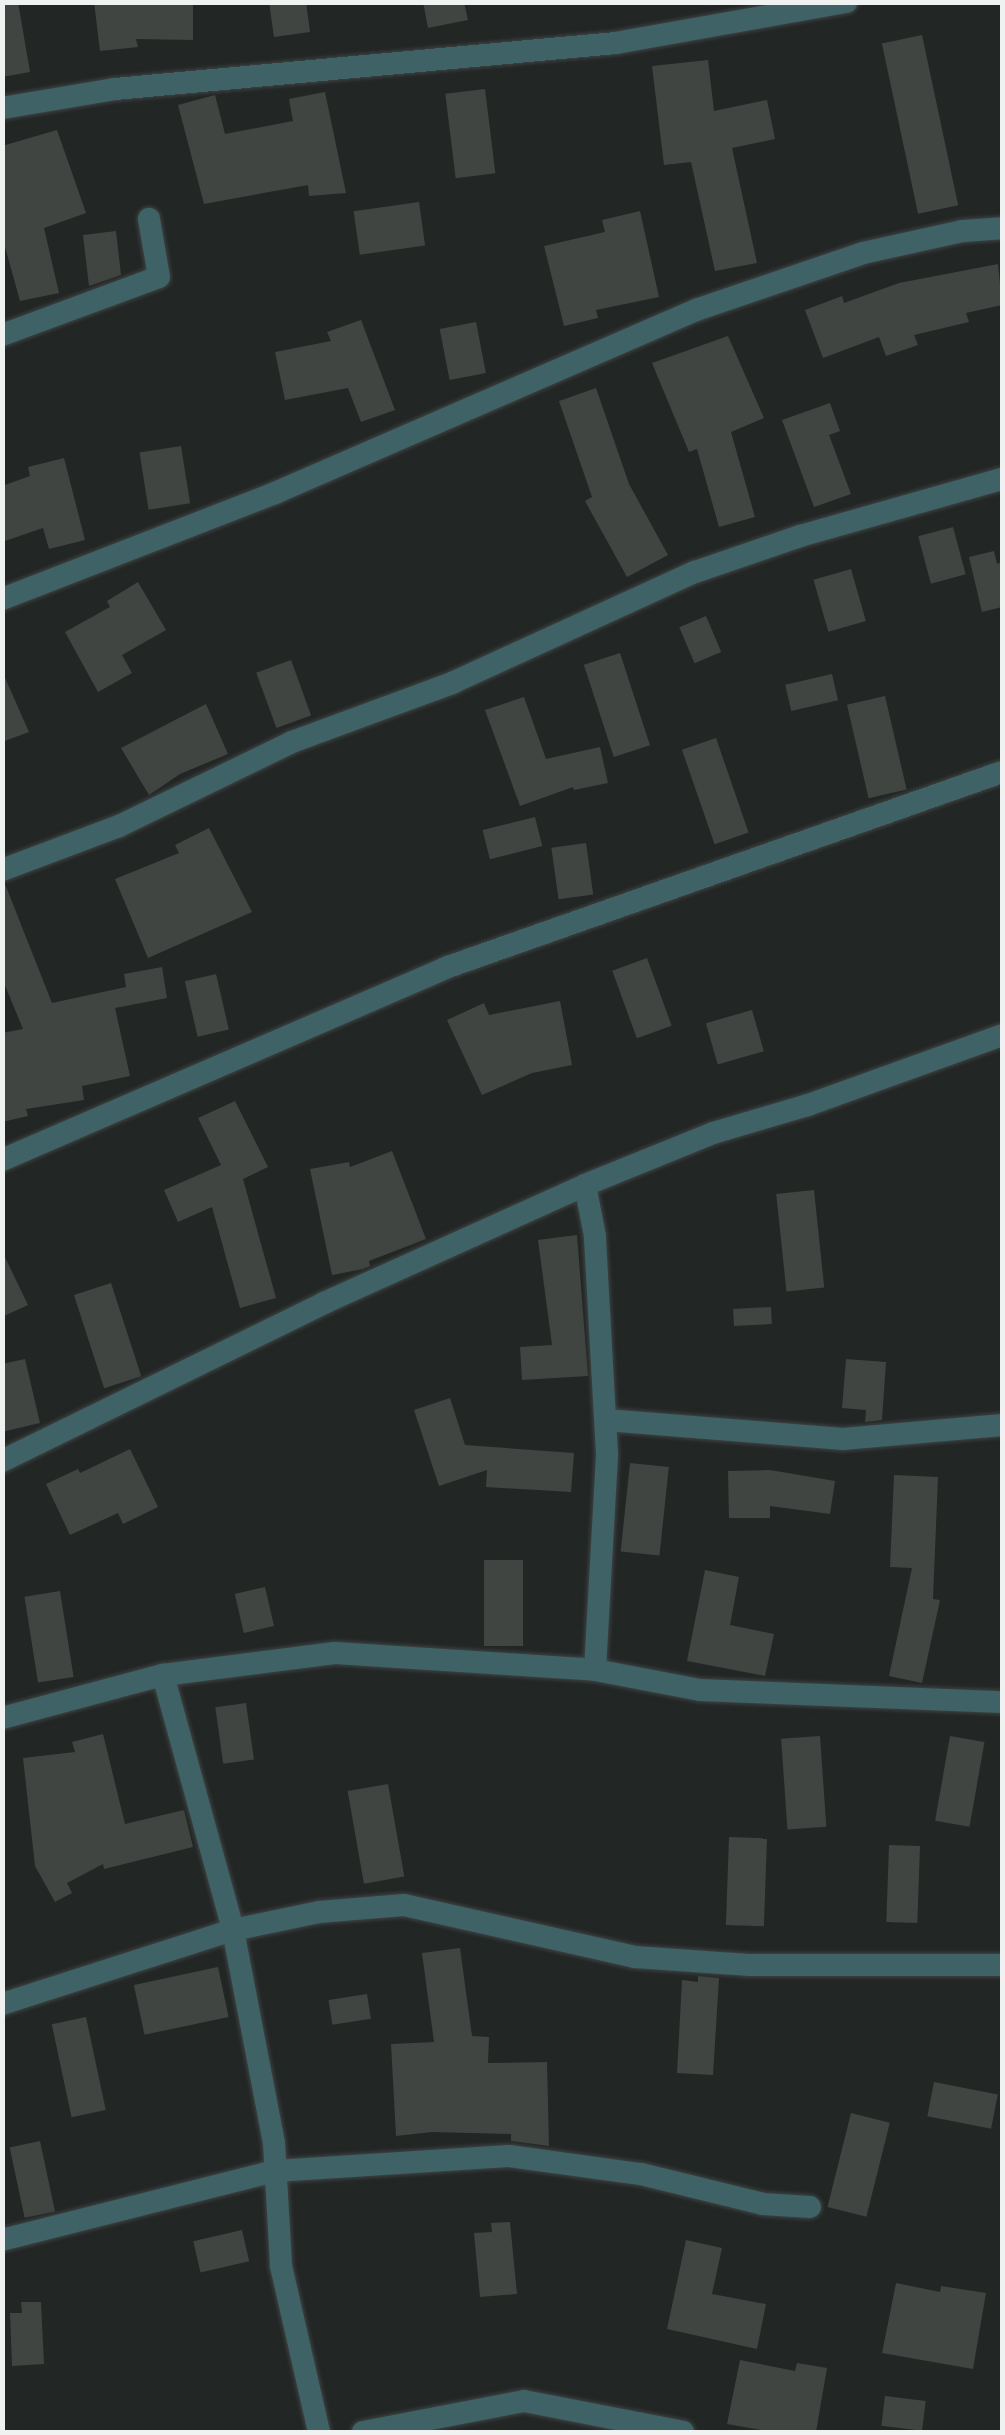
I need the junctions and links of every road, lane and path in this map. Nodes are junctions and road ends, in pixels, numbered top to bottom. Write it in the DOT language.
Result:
graph roads {
  1 [pos="846,2"];
  2 [pos="2,108"];
  3 [pos="149,219"];
  4 [pos="1002,228"];
  5 [pos="2,335"];
  6 [pos="1002,479"];
  7 [pos="2,599"];
  8 [pos="1002,772"];
  9 [pos="2,870"];
  10 [pos="1002,1035"];
  11 [pos="2,1160"];
  12 [pos="584,1185"];
  13 [pos="606,1420"];
  14 [pos="1002,1425"];
  15 [pos="2,1461"];
  16 [pos="594,1670"];
  17 [pos="163,1675"];
  18 [pos="1002,1702"];
  19 [pos="2,1718"];
  20 [pos="232,1930"];
  21 [pos="1002,1965"];
  22 [pos="2,2004"];
  23 [pos="275,2171"];
  24 [pos="810,2206"];
  25 [pos="2,2240"];
  26 [pos="319,2432"];
  27 [pos="362,2432"];
  28 [pos="683,2432"];
  1 -- 2 [label="street"];
  3 -- 5 [label="street"];
  4 -- 7 [label="street"];
  6 -- 9 [label="street"];
  8 -- 11 [label="street"];
  10 -- 12 [label="street"];
  12 -- 13 [label="street"];
  12 -- 15 [label="street"];
  13 -- 14 [label="street"];
  13 -- 16 [label="street"];
  16 -- 17 [label="street"];
  16 -- 18 [label="street"];
  17 -- 19 [label="street"];
  17 -- 20 [label="street"];
  20 -- 21 [label="street"];
  20 -- 22 [label="street"];
  20 -- 23 [label="street"];
  23 -- 24 [label="street"];
  23 -- 25 [label="street"];
  23 -- 26 [label="street"];
  27 -- 28 [label="street"];
}
